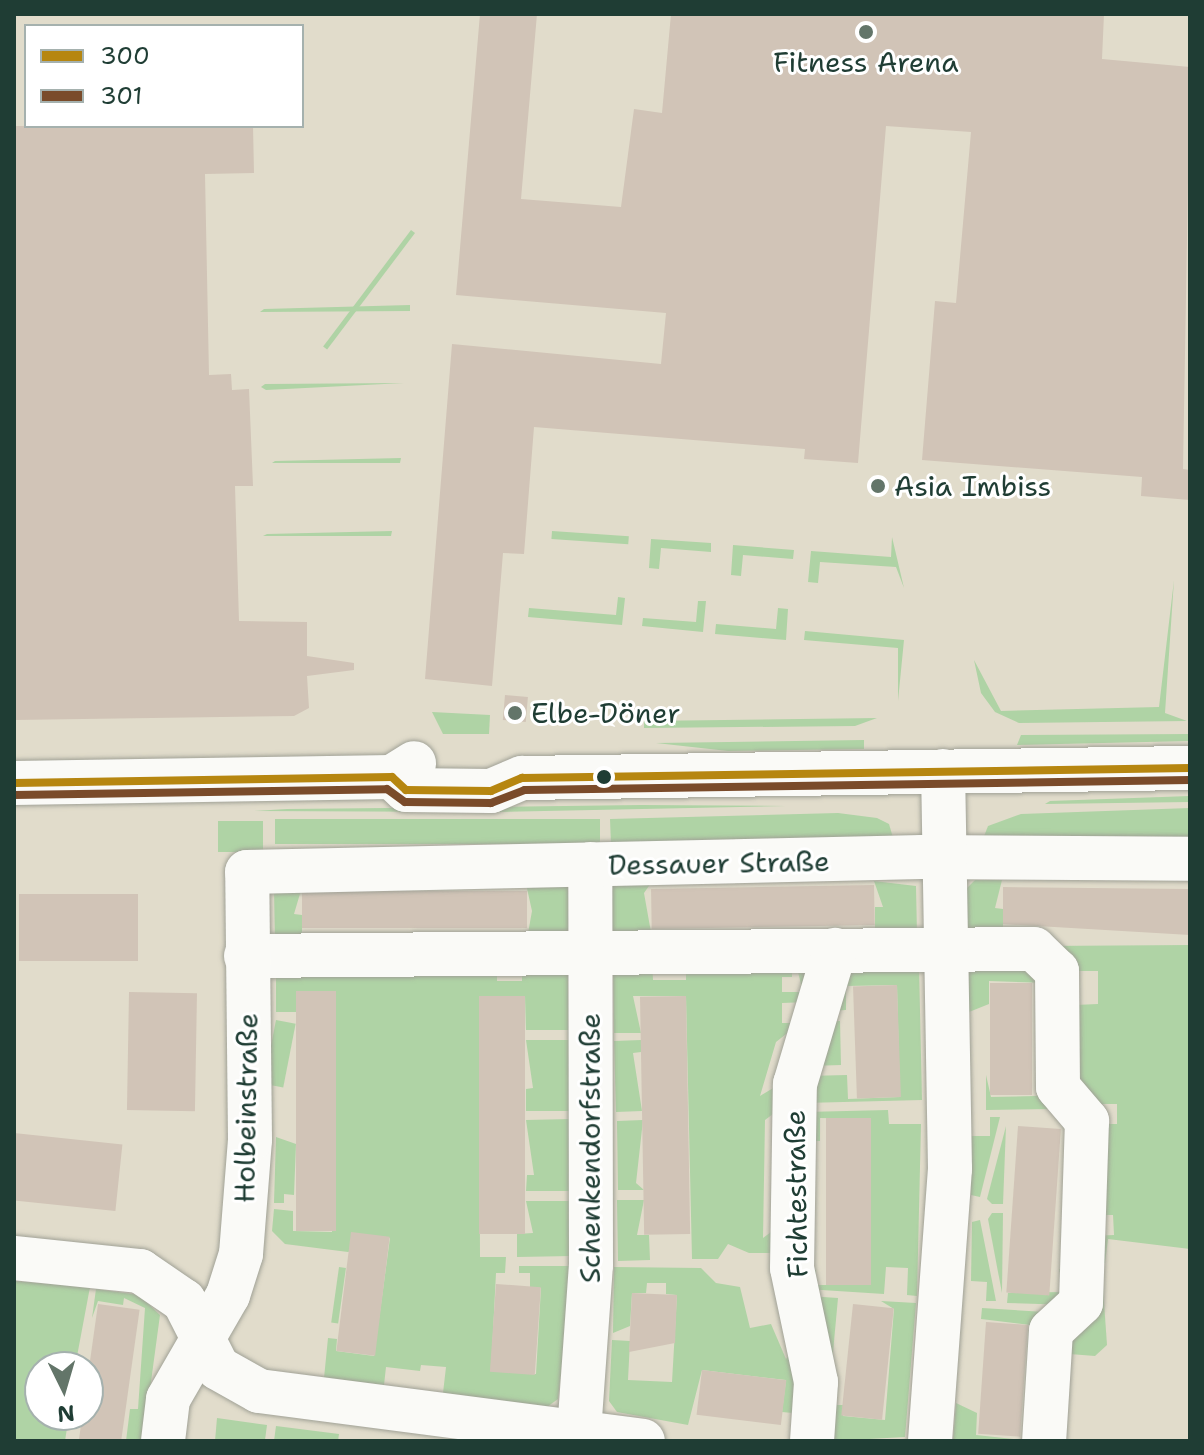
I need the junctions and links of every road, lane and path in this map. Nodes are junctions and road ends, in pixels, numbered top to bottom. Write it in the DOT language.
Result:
graph roads {
  1 [pos="1190,768"];
  2 [pos="943,771"];
  3 [pos="14,783"];
  4 [pos="942,857"];
  5 [pos="1190,859"];
  6 [pos="590,864"];
  7 [pos="247,872"];
  8 [pos="835,950"];
  9 [pos="944,950"];
  10 [pos="590,951"];
  11 [pos="246,956"];
  12 [pos="14,1258"];
  13 [pos="206,1337"];
  14 [pos="579,1432"];
  15 [pos="163,1441"];
  16 [pos="643,1441"];
  17 [pos="812,1441"];
  18 [pos="930,1441"];
  19 [pos="1044,1441"];
  1 -- 2 [label="street"];
  2 -- 3 [label="street"];
  2 -- 4 [label="street"];
  4 -- 5 [label="street, Dessauer Straße"];
  4 -- 6 [label="street, Dessauer Straße"];
  4 -- 9 [label="street"];
  6 -- 7 [label="street, Dessauer Straße"];
  6 -- 10 [label="street, Schenkendorfstraße"];
  7 -- 11 [label="street, Holbeinstraße"];
  8 -- 9 [label="street"];
  8 -- 10 [label="street"];
  8 -- 17 [label="street, Fichtestraße"];
  9 -- 18 [label="street"];
  9 -- 19 [label="street"];
  10 -- 11 [label="street"];
  10 -- 14 [label="street, Schenkendorfstraße"];
  11 -- 13 [label="street, Holbeinstraße"];
  12 -- 13 [label="street"];
  13 -- 14 [label="street"];
  13 -- 15 [label="street, Holbeinstraße"];
  14 -- 16 [label="street"];
}
